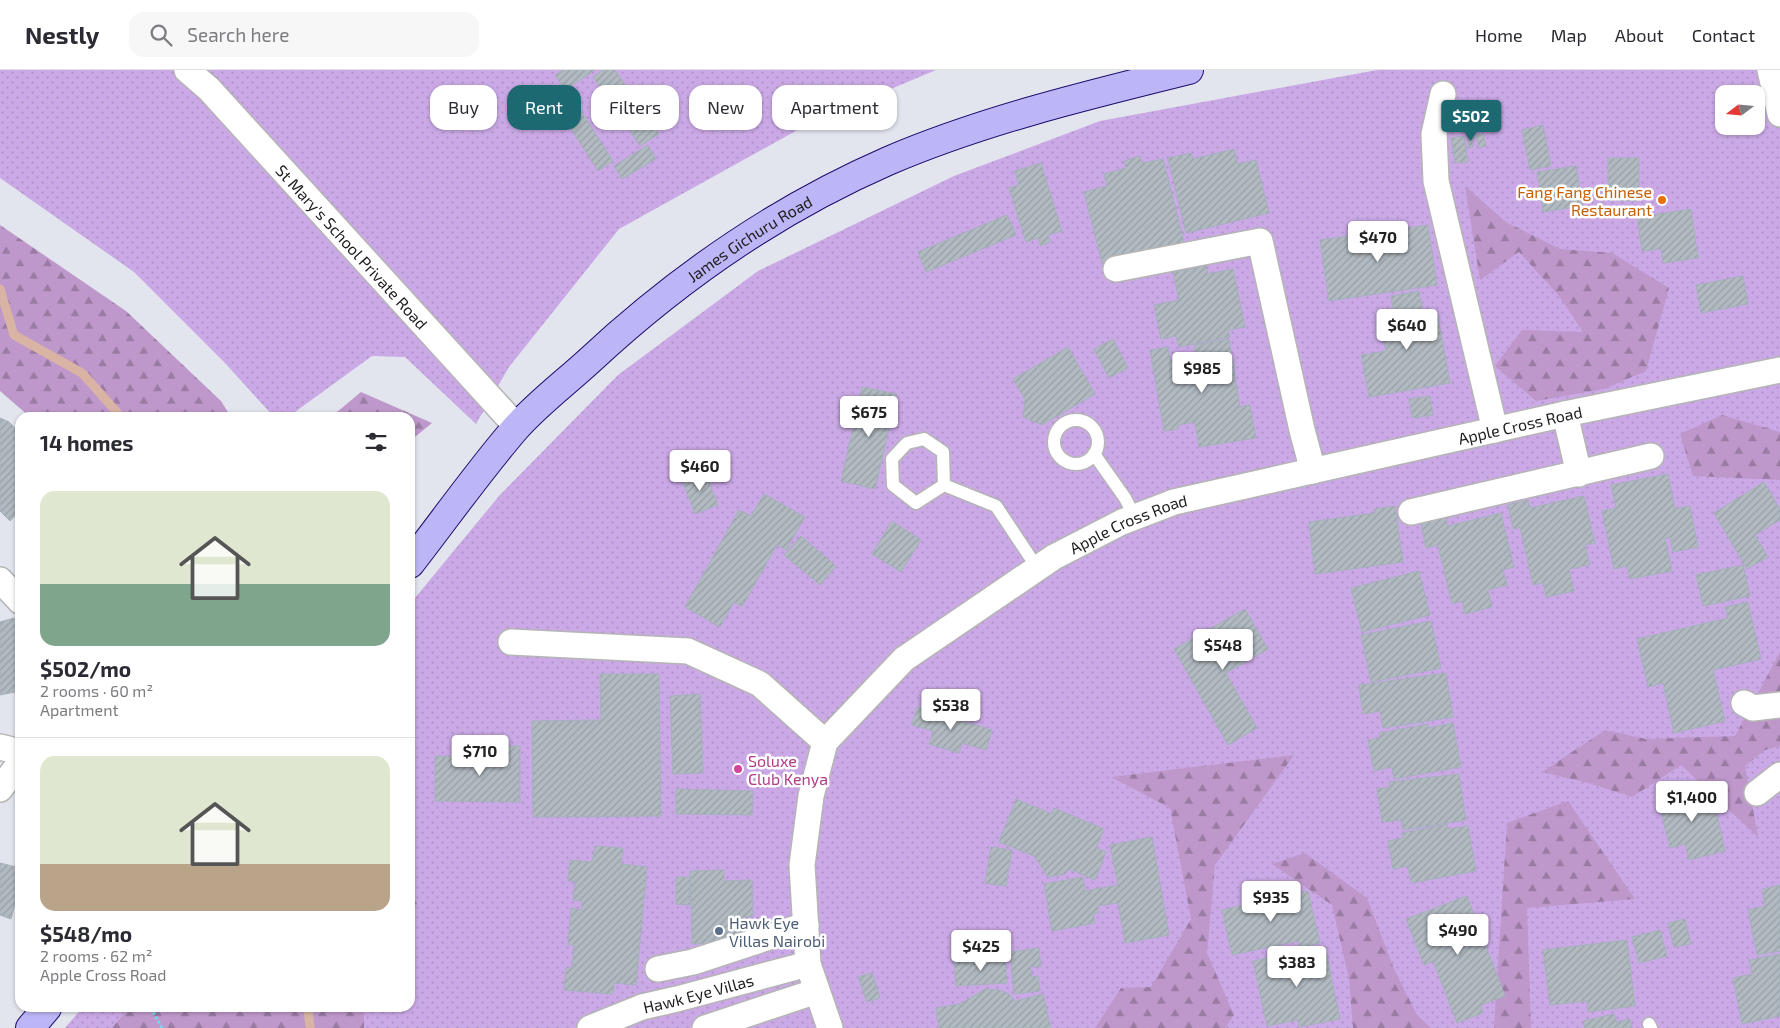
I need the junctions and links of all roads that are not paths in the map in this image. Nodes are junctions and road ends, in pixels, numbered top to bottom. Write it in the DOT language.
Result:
graph roads {
  1 [pos="187,70"];
  2 [pos="1189,70"];
  3 [pos="1770,70"];
  4 [pos="1443,94"];
  5 [pos="1780,114"];
  6 [pos="1116,269"];
  7 [pos="1780,370"];
  8 [pos="1565,414"];
  9 [pos="516,427"];
  10 [pos="1495,430"];
  11 [pos="1094,454"];
  12 [pos="1651,456"];
  13 [pos="1313,471"];
  14 [pos="1579,474"];
  15 [pos="944,485"];
  16 [pos="1410,512"];
  17 [pos="1134,517"];
  18 [pos="415,558"];
  19 [pos="1038,569"];
  20 [pos="0,580"];
  21 [pos="15,595"];
  22 [pos="511,642"];
  23 [pos="1744,703"];
  24 [pos="1780,705"];
  25 [pos="825,742"];
  26 [pos="0,747"];
  27 [pos="15,751"];
  28 [pos="15,770"];
  29 [pos="1780,775"];
  30 [pos="0,789"];
  31 [pos="1758,793"];
  32 [pos="806,925"];
  33 [pos="808,964"];
  34 [pos="658,969"];
  35 [pos="817,991"];
  36 [pos="44,1012"];
  37 [pos="30,1028"];
  38 [pos="590,1028"];
  39 [pos="704,1028"];
  40 [pos="830,1028"];
  1 -- 9 [label="street, St Mary's School Private Road"];
  2 -- 9 [label="main road, James Gichuru Road"];
  3 -- 5 [label="street"];
  4 -- 10 [label="street"];
  6 -- 13 [label="street"];
  7 -- 8 [label="street, Apple Cross Road"];
  8 -- 10 [label="street, Apple Cross Road"];
  8 -- 14 [label="street"];
  9 -- 18 [label="main road, James Gichuru Road"];
  10 -- 13 [label="street, Apple Cross Road"];
  11 -- 17 [label="lane"];
  12 -- 14 [label="street"];
  13 -- 17 [label="street, Apple Cross Road"];
  14 -- 16 [label="street"];
  15 -- 15 [label="lane"];
  15 -- 19 [label="lane"];
  17 -- 19 [label="street, Apple Cross Road"];
  19 -- 25 [label="street, Apple Cross Road"];
  20 -- 21 [label="street"];
  22 -- 25 [label="street"];
  23 -- 24 [label="street"];
  25 -- 32 [label="street, Apple Cross Road"];
  26 -- 27 [label="street"];
  28 -- 30 [label="street"];
  29 -- 31 [label="street"];
  32 -- 33 [label="street, Apple Cross Road"];
  32 -- 34 [label="street"];
  33 -- 35 [label="street, Apple Cross Road"];
  33 -- 38 [label="street, Hawk Eye Villas"];
  35 -- 39 [label="street"];
  35 -- 40 [label="street, Apple Cross Road"];
  36 -- 37 [label="main road"];
}
